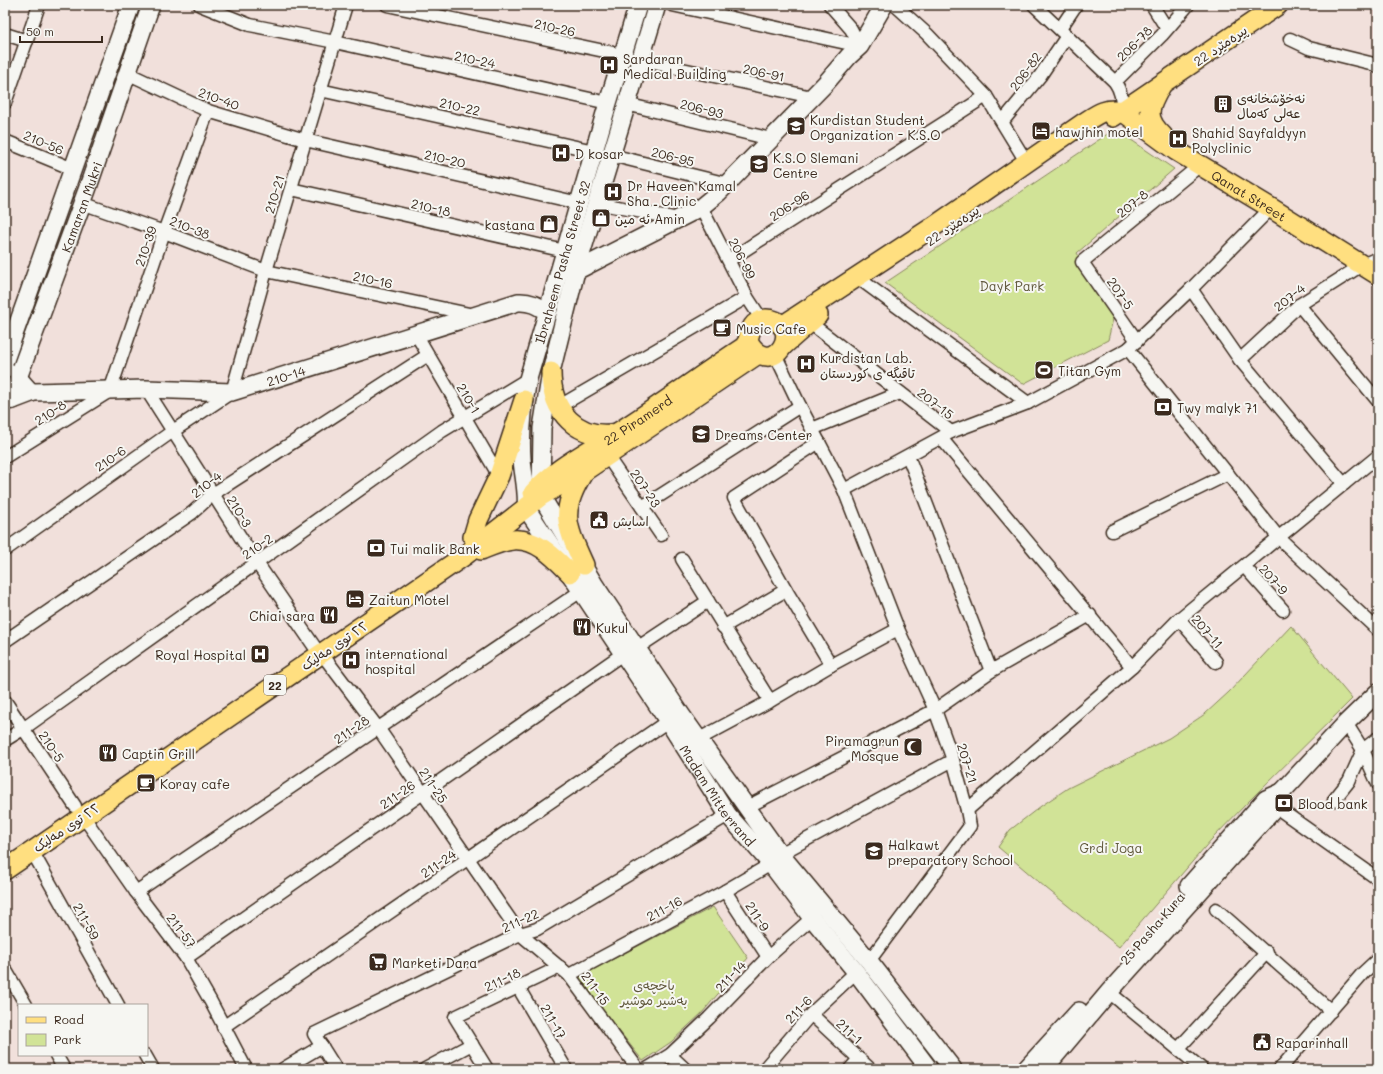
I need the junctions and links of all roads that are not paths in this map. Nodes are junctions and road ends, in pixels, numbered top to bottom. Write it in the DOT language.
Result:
graph roads {
  1 [pos="39,5"];
  2 [pos="131,5"];
  3 [pos="151,5"];
  4 [pos="200,5"];
  5 [pos="346,5"];
  6 [pos="387,5"];
  7 [pos="638,5"];
  8 [pos="657,5"];
  9 [pos="672,5"];
  10 [pos="830,5"];
  11 [pos="884,5"];
  12 [pos="895,5"];
  13 [pos="1034,5"];
  14 [pos="1076,5"];
  15 [pos="1152,5"];
  16 [pos="1188,5"];
  17 [pos="1278,5"];
  18 [pos="1167,29"];
  19 [pos="1064,32"];
  20 [pos="5,34"];
  21 [pos="1290,39"];
  22 [pos="27,41"];
  23 [pos="335,42"];
  24 [pos="860,46"];
  25 [pos="622,55"];
  26 [pos="640,60"];
  27 [pos="1378,67"];
  28 [pos="127,73"];
  29 [pos="1115,82"];
  30 [pos="1162,84"];
  31 [pos="320,90"];
  32 [pos="986,96"];
  33 [pos="812,97"];
  34 [pos="5,103"];
  35 [pos="608,103"];
  36 [pos="626,104"];
  37 [pos="208,111"];
  38 [pos="1122,111"];
  39 [pos="1003,121"];
  40 [pos="771,139"];
  41 [pos="306,140"];
  42 [pos="5,141"];
  43 [pos="1175,150"];
  44 [pos="594,151"];
  45 [pos="611,155"];
  46 [pos="1027,162"];
  47 [pos="1199,166"];
  48 [pos="71,176"];
  49 [pos="728,184"];
  50 [pos="291,189"];
  51 [pos="85,196"];
  52 [pos="579,203"];
  53 [pos="597,203"];
  54 [pos="701,207"];
  55 [pos="1271,208"];
  56 [pos="678,219"];
  57 [pos="164,232"];
  58 [pos="565,251"];
  59 [pos="729,260"];
  60 [pos="1370,261"];
  61 [pos="1082,262"];
  62 [pos="266,271"];
  63 [pos="576,271"];
  64 [pos="1378,276"];
  65 [pos="865,283"];
  66 [pos="1191,289"];
  67 [pos="746,297"];
  68 [pos="1299,305"];
  69 [pos="548,312"];
  70 [pos="475,316"];
  71 [pos="762,320"];
  72 [pos="809,322"];
  73 [pos="416,334"];
  74 [pos="1137,341"];
  75 [pos="770,344"];
  76 [pos="1128,349"];
  77 [pos="428,356"];
  78 [pos="5,360"];
  79 [pos="1240,360"];
  80 [pos="12,371"];
  81 [pos="550,372"];
  82 [pos="528,379"];
  83 [pos="146,389"];
  84 [pos="110,390"];
  85 [pos="34,392"];
  86 [pos="232,392"];
  87 [pos="900,393"];
  88 [pos="9,400"];
  89 [pos="524,400"];
  90 [pos="1378,401"];
  91 [pos="1028,403"];
  92 [pos="800,406"];
  93 [pos="558,407"];
  94 [pos="464,417"];
  95 [pos="812,429"];
  96 [pos="173,431"];
  97 [pos="618,433"];
  98 [pos="946,435"];
  99 [pos="819,442"];
  100 [pos="607,456"];
  101 [pos="908,456"];
  102 [pos="1378,456"];
  103 [pos="5,458"];
  104 [pos="583,472"];
  105 [pos="1228,474"];
  106 [pos="500,476"];
  107 [pos="1344,484"];
  108 [pos="844,490"];
  109 [pos="213,494"];
  110 [pos="534,497"];
  111 [pos="642,507"];
  112 [pos="1112,531"];
  113 [pos="661,535"];
  114 [pos="473,537"];
  115 [pos="1279,538"];
  116 [pos="5,550"];
  117 [pos="464,556"];
  118 [pos="682,559"];
  119 [pos="257,563"];
  120 [pos="1244,566"];
  121 [pos="577,569"];
  122 [pos="786,590"];
  123 [pos="581,591"];
  124 [pos="708,601"];
  125 [pos="1283,610"];
  126 [pos="1090,615"];
  127 [pos="1179,619"];
  128 [pos="723,627"];
  129 [pos="898,629"];
  130 [pos="1378,630"];
  131 [pos="5,641"];
  132 [pos="318,650"];
  133 [pos="630,651"];
  134 [pos="1216,662"];
  135 [pos="831,665"];
  136 [pos="1132,667"];
  137 [pos="991,671"];
  138 [pos="1378,692"];
  139 [pos="5,701"];
  140 [pos="770,701"];
  141 [pos="935,710"];
  142 [pos="668,721"];
  143 [pos="1346,724"];
  144 [pos="378,728"];
  145 [pos="23,729"];
  146 [pos="1378,738"];
  147 [pos="699,739"];
  148 [pos="5,740"];
  149 [pos="1363,750"];
  150 [pos="953,760"];
  151 [pos="1378,784"];
  152 [pos="1282,792"];
  153 [pos="422,793"];
  154 [pos="1334,800"];
  155 [pos="747,807"];
  156 [pos="1276,807"];
  157 [pos="967,810"];
  158 [pos="79,811"];
  159 [pos="728,815"];
  160 [pos="970,826"];
  161 [pos="32,851"];
  162 [pos="5,854"];
  163 [pos="776,859"];
  164 [pos="468,860"];
  165 [pos="5,870"];
  166 [pos="1378,879"];
  167 [pos="725,891"];
  168 [pos="136,892"];
  169 [pos="1216,909"];
  170 [pos="812,918"];
  171 [pos="520,934"];
  172 [pos="1267,952"];
  173 [pos="768,957"];
  174 [pos="186,958"];
  175 [pos="1378,958"];
  176 [pos="863,966"];
  177 [pos="560,967"];
  178 [pos="5,969"];
  179 [pos="569,975"];
  180 [pos="518,987"];
  181 [pos="1109,992"];
  182 [pos="25,1004"];
  183 [pos="117,1004"];
  184 [pos="1331,1011"];
  185 [pos="811,1014"];
  186 [pos="223,1027"];
  187 [pos="472,1044"];
  188 [pos="322,1046"];
  189 [pos="1178,1049"];
  190 [pos="670,1055"];
  191 [pos="57,1056"];
  192 [pos="146,1056"];
  193 [pos="860,1059"];
  194 [pos="64,1069"];
  195 [pos="153,1069"];
  196 [pos="246,1069"];
  197 [pos="283,1069"];
  198 [pos="336,1069"];
  199 [pos="426,1069"];
  200 [pos="487,1069"];
  201 [pos="566,1069"];
  202 [pos="638,1069"];
  203 [pos="646,1069"];
  204 [pos="665,1069"];
  205 [pos="685,1069"];
  206 [pos="764,1069"];
  207 [pos="850,1069"];
  208 [pos="870,1069"];
  209 [pos="929,1069"];
  210 [pos="953,1069"];
  211 [pos="1026,1069"];
  212 [pos="1044,1069"];
  213 [pos="1202,1069"];
  214 [pos="1280,1069"];
  1 -- 22 [label="street"];
  2 -- 48 [label="main road, Kamaran Mukri"];
  3 -- 28 [label="main road, Kamaran Mukri"];
  4 -- 23 [label="street, 210-24"];
  5 -- 23 [label="street, 210-21"];
  6 -- 25 [label="street, 210-26"];
  7 -- 25 [label="main road, Ibraheem Pasha Street 32"];
  8 -- 26 [label="main road, Ibraheem Pasha Street 32"];
  9 -- 24 [label="street"];
  10 -- 24 [label="street"];
  11 -- 24 [label="main road"];
  12 -- 32 [label="street"];
  13 -- 19 [label="street"];
  14 -- 19 [label="street, 206-82"];
  15 -- 18 [label="street"];
  16 -- 18 [label="street, 206-78"];
  17 -- 30 [label="main road, 22 پیرەمێرد"];
  18 -- 29 [label="street, 206-78"];
  19 -- 29 [label="street"];
  19 -- 39 [label="street, 206-82"];
  20 -- 22 [label="street"];
  21 -- 27 [label="street"];
  22 -- 34 [label="street"];
  23 -- 31 [label="street, 210-21"];
  23 -- 35 [label="street, 210-24"];
  24 -- 33 [label="main road"];
  25 -- 35 [label="main road, Ibraheem Pasha Street 32"];
  26 -- 33 [label="street, 206-91"];
  26 -- 36 [label="main road, Ibraheem Pasha Street 32"];
  28 -- 37 [label="street, 210-40"];
  28 -- 51 [label="main road, Kamaran Mukri"];
  29 -- 38 [label="street"];
  30 -- 38 [label="main road, 22 پیرەمێرد"];
  30 -- 43 [label="main road"];
  31 -- 41 [label="street, 210-21"];
  31 -- 44 [label="street, 210-22"];
  32 -- 39 [label="street"];
  32 -- 59 [label="street, 206-96"];
  33 -- 40 [label="main road"];
  35 -- 44 [label="main road, Ibraheem Pasha Street 32"];
  36 -- 40 [label="street, 206-93"];
  36 -- 45 [label="main road, Ibraheem Pasha Street 32"];
  37 -- 41 [label="street, 210-40"];
  37 -- 57 [label="street, 210-39"];
  38 -- 43 [label="main road, Qanat Street"];
  38 -- 46 [label="main road, 22 پیرەمێرد"];
  38 -- 65 [label="main road, 22 پیرەمێرد"];
  39 -- 46 [label="street"];
  40 -- 49 [label="main road"];
  41 -- 50 [label="street, 210-21"];
  41 -- 52 [label="street, 210-20"];
  42 -- 48 [label="street, 210-56"];
  43 -- 47 [label="main road, Qanat Street"];
  44 -- 52 [label="main road, Ibraheem Pasha Street 32"];
  45 -- 49 [label="street, 206-95"];
  45 -- 53 [label="main road, Ibraheem Pasha Street 32"];
  46 -- 75 [label="main road, 22 پیرەمێرد"];
  47 -- 55 [label="main road, Qanat Street"];
  47 -- 61 [label="street, 207-8"];
  48 -- 51 [label="main road"];
  48 -- 78 [label="main road, Kamaran Mukri"];
  49 -- 54 [label="main road"];
  50 -- 58 [label="street, 210-18"];
  50 -- 62 [label="street, 210-21"];
  51 -- 57 [label="street, 210-38"];
  51 -- 80 [label="main road, Kamaran Mukri"];
  52 -- 58 [label="main road, Ibraheem Pasha Street 32"];
  53 -- 56 [label="street"];
  53 -- 63 [label="main road, Ibraheem Pasha Street 32"];
  54 -- 56 [label="main road"];
  54 -- 59 [label="street, 206-99"];
  55 -- 60 [label="main road, Qanat Street"];
  55 -- 66 [label="street"];
  56 -- 63 [label="main road"];
  57 -- 62 [label="street, 210-38"];
  57 -- 84 [label="street, 210-39"];
  58 -- 69 [label="main road, Ibraheem Pasha Street 32"];
  59 -- 67 [label="street, 206-99"];
  60 -- 64 [label="main road, Qanat Street"];
  60 -- 68 [label="street, 207-4"];
  61 -- 74 [label="street, 207-5"];
  62 -- 70 [label="street, 210-16"];
  62 -- 86 [label="street, 210-21"];
  63 -- 81 [label="main road, Ibraheem Pasha Street 32"];
  65 -- 72 [label="main road, 22 پیرەمێرد"];
  65 -- 91 [label="street"];
  66 -- 74 [label="street"];
  66 -- 79 [label="street"];
  67 -- 71 [label="street, 206-99"];
  67 -- 93 [label="street"];
  68 -- 79 [label="street, 207-4"];
  68 -- 90 [label="street"];
  69 -- 70 [label="main road, 210-14"];
  69 -- 82 [label="main road, Ibraheem Pasha Street 32"];
  70 -- 73 [label="main road, 210-14"];
  71 -- 75 [label="main road"];
  71 -- 75 [label="main road"];
  72 -- 75 [label="main road, 22 پیرەمێرد"];
  72 -- 87 [label="street, 207-15"];
  73 -- 77 [label="street, 210-1"];
  73 -- 86 [label="main road, 210-14"];
  74 -- 76 [label="street"];
  75 -- 92 [label="street, 207-21"];
  75 -- 97 [label="main road, 22 Piramerd"];
  75 -- 100 [label="main road"];
  76 -- 91 [label="street"];
  76 -- 105 [label="street"];
  77 -- 94 [label="street, 210-1"];
  77 -- 109 [label="street, 210-4"];
  79 -- 107 [label="street"];
  80 -- 85 [label="street"];
  80 -- 88 [label="main road, Kamaran Mukri"];
  81 -- 93 [label="main road"];
  81 -- 110 [label="main road, Ibraheem Pasha Street 32"];
  82 -- 89 [label="main road, Ibraheem Pasha Street 32"];
  82 -- 94 [label="street, 210-2"];
  83 -- 84 [label="main road, 210-14"];
  83 -- 86 [label="main road, 210-14"];
  83 -- 96 [label="street, 210-3"];
  84 -- 85 [label="main road, 210-14"];
  84 -- 103 [label="street, 210-8"];
  85 -- 88 [label="main road, 210-14"];
  86 -- 96 [label="street, 210-6"];
  87 -- 95 [label="street"];
  87 -- 98 [label="street, 207-15"];
  89 -- 106 [label="main road"];
  89 -- 110 [label="main road, Ibraheem Pasha Street 32"];
  91 -- 98 [label="street"];
  92 -- 95 [label="street, 207-21"];
  92 -- 111 [label="street"];
  93 -- 97 [label="main road"];
  94 -- 106 [label="street, 210-1"];
  94 -- 119 [label="street, 210-2"];
  95 -- 99 [label="street, 207-21"];
  96 -- 109 [label="street, 210-3"];
  96 -- 116 [label="street, 210-6"];
  97 -- 110 [label="main road, 22 Piramerd"];
  98 -- 101 [label="street"];
  98 -- 126 [label="street, 207-15"];
  99 -- 108 [label="street, 207-21"];
  99 -- 122 [label="street"];
  100 -- 104 [label="main road"];
  100 -- 111 [label="street, 207-23"];
  101 -- 108 [label="street"];
  101 -- 137 [label="street"];
  102 -- 107 [label="street"];
  104 -- 110 [label="main road"];
  104 -- 121 [label="main road"];
  105 -- 112 [label="street"];
  105 -- 115 [label="street"];
  106 -- 114 [label="main road"];
  107 -- 115 [label="street"];
  108 -- 129 [label="street, 207-21"];
  109 -- 119 [label="street, 210-3"];
  109 -- 131 [label="street, 210-4"];
  110 -- 114 [label="main road, ٢٢ توی مەلیک / 22"];
  110 -- 117 [label="main road, ٢٢ توی مەلیک / 22"];
  110 -- 121 [label="main road, Madam Mitterrand"];
  111 -- 113 [label="street, 207-23"];
  114 -- 132 [label="main road, ٢٢ توی مەلیک / 22"];
  115 -- 120 [label="street"];
  115 -- 130 [label="street"];
  117 -- 121 [label="main road"];
  117 -- 132 [label="main road, ٢٢ توی مەلیک / 22"];
  118 -- 124 [label="street"];
  119 -- 132 [label="street, 210-3"];
  119 -- 145 [label="street, 210-2"];
  120 -- 125 [label="street, 207-9"];
  120 -- 127 [label="street"];
  121 -- 123 [label="main road, Madam Mitterrand"];
  121 -- 133 [label="main road, Madam Mitterrand"];
  122 -- 128 [label="street"];
  122 -- 135 [label="street"];
  123 -- 133 [label="main road, Madam Mitterrand"];
  123 -- 144 [label="street, 211-28"];
  124 -- 128 [label="street"];
  124 -- 133 [label="street, 211-26"];
  126 -- 136 [label="street, 207-15"];
  126 -- 137 [label="street"];
  127 -- 134 [label="street, 207-11"];
  127 -- 136 [label="street"];
  128 -- 140 [label="street"];
  129 -- 135 [label="street"];
  129 -- 141 [label="street, 207-21"];
  132 -- 144 [label="street, 211-25"];
  132 -- 158 [label="main road, ٢٢ توی مەلیک / 22"];
  133 -- 142 [label="main road, Madam Mitterrand"];
  133 -- 147 [label="main road, Madam Mitterrand"];
  133 -- 153 [label="street, 211-26"];
  135 -- 140 [label="street"];
  136 -- 157 [label="street"];
  137 -- 141 [label="street"];
  138 -- 143 [label="main road, 25 Pasha Kura"];
  139 -- 145 [label="street, 210-5"];
  140 -- 147 [label="street"];
  141 -- 150 [label="street, 207-21"];
  141 -- 155 [label="street"];
  142 -- 159 [label="main road, Madam Mitterrand"];
  142 -- 164 [label="street, 211-24"];
  143 -- 149 [label="street"];
  143 -- 152 [label="main road, 25 Pasha Kura"];
  144 -- 153 [label="street, 211-25"];
  144 -- 168 [label="street, 211-28"];
  145 -- 148 [label="street, 210-2"];
  145 -- 158 [label="street, 210-5"];
  146 -- 149 [label="street"];
  147 -- 155 [label="main road, Madam Mitterrand"];
  149 -- 151 [label="street"];
  149 -- 154 [label="street"];
  150 -- 157 [label="street, 207-21"];
  150 -- 163 [label="street, 211-16"];
  152 -- 156 [label="main road, 25 Pasha Kura"];
  152 -- 211 [label="main road, 25 Pasha Kura"];
  153 -- 164 [label="street, 211-25"];
  153 -- 174 [label="street, 211-26"];
  155 -- 163 [label="main road, Madam Mitterrand"];
  156 -- 166 [label="street"];
  156 -- 181 [label="main road, 25 Pasha Kura"];
  157 -- 160 [label="street, 207-21"];
  158 -- 161 [label="main road, ٢٢ توی مەلیک / 22"];
  158 -- 162 [label="main road, ٢٢ توی مەلیک / 22"];
  158 -- 168 [label="street, 211-57"];
  159 -- 163 [label="main road, Madam Mitterrand"];
  159 -- 171 [label="street, 211-22"];
  160 -- 176 [label="street, 211-6"];
  161 -- 165 [label="main road, ٢٢ توی مەلیک / 22"];
  161 -- 183 [label="street, 211-59"];
  163 -- 167 [label="street, 211-16"];
  163 -- 170 [label="main road, Madam Mitterrand"];
  163 -- 176 [label="main road, Madam Mitterrand"];
  164 -- 171 [label="street, 211-25"];
  164 -- 186 [label="street, 211-24"];
  167 -- 173 [label="street, 211-9"];
  167 -- 179 [label="street, 211-16"];
  168 -- 174 [label="street, 211-57"];
  169 -- 172 [label="street"];
  170 -- 173 [label="street, 211-14"];
  170 -- 176 [label="main road, Madam Mitterrand"];
  171 -- 177 [label="street, 211-15"];
  171 -- 188 [label="street, 211-22"];
  172 -- 184 [label="street"];
  172 -- 189 [label="street"];
  173 -- 190 [label="street, 211-14"];
  174 -- 186 [label="street, 211-57"];
  175 -- 184 [label="street"];
  176 -- 185 [label="street, 211-6"];
  176 -- 209 [label="main road, Madam Mitterrand"];
  176 -- 210 [label="main road, Madam Mitterrand"];
  177 -- 179 [label="street, 211-15"];
  177 -- 180 [label="street, 211-18"];
  178 -- 182 [label="street"];
  179 -- 202 [label="street, 211-15"];
  180 -- 187 [label="street, 211-18"];
  180 -- 201 [label="street, 211-17"];
  181 -- 189 [label="street"];
  181 -- 212 [label="main road, 25 Pasha Kura"];
  184 -- 214 [label="street"];
  185 -- 193 [label="street, 211-1"];
  185 -- 206 [label="street, 211-6"];
  186 -- 196 [label="street, 211-57"];
  187 -- 199 [label="street"];
  187 -- 200 [label="street"];
  188 -- 197 [label="street"];
  188 -- 198 [label="street"];
  189 -- 213 [label="street"];
  190 -- 203 [label="street"];
  190 -- 204 [label="street"];
  190 -- 205 [label="street"];
  191 -- 194 [label="street"];
  192 -- 195 [label="street"];
  193 -- 207 [label="street"];
  193 -- 208 [label="street, 211-1"];
}
